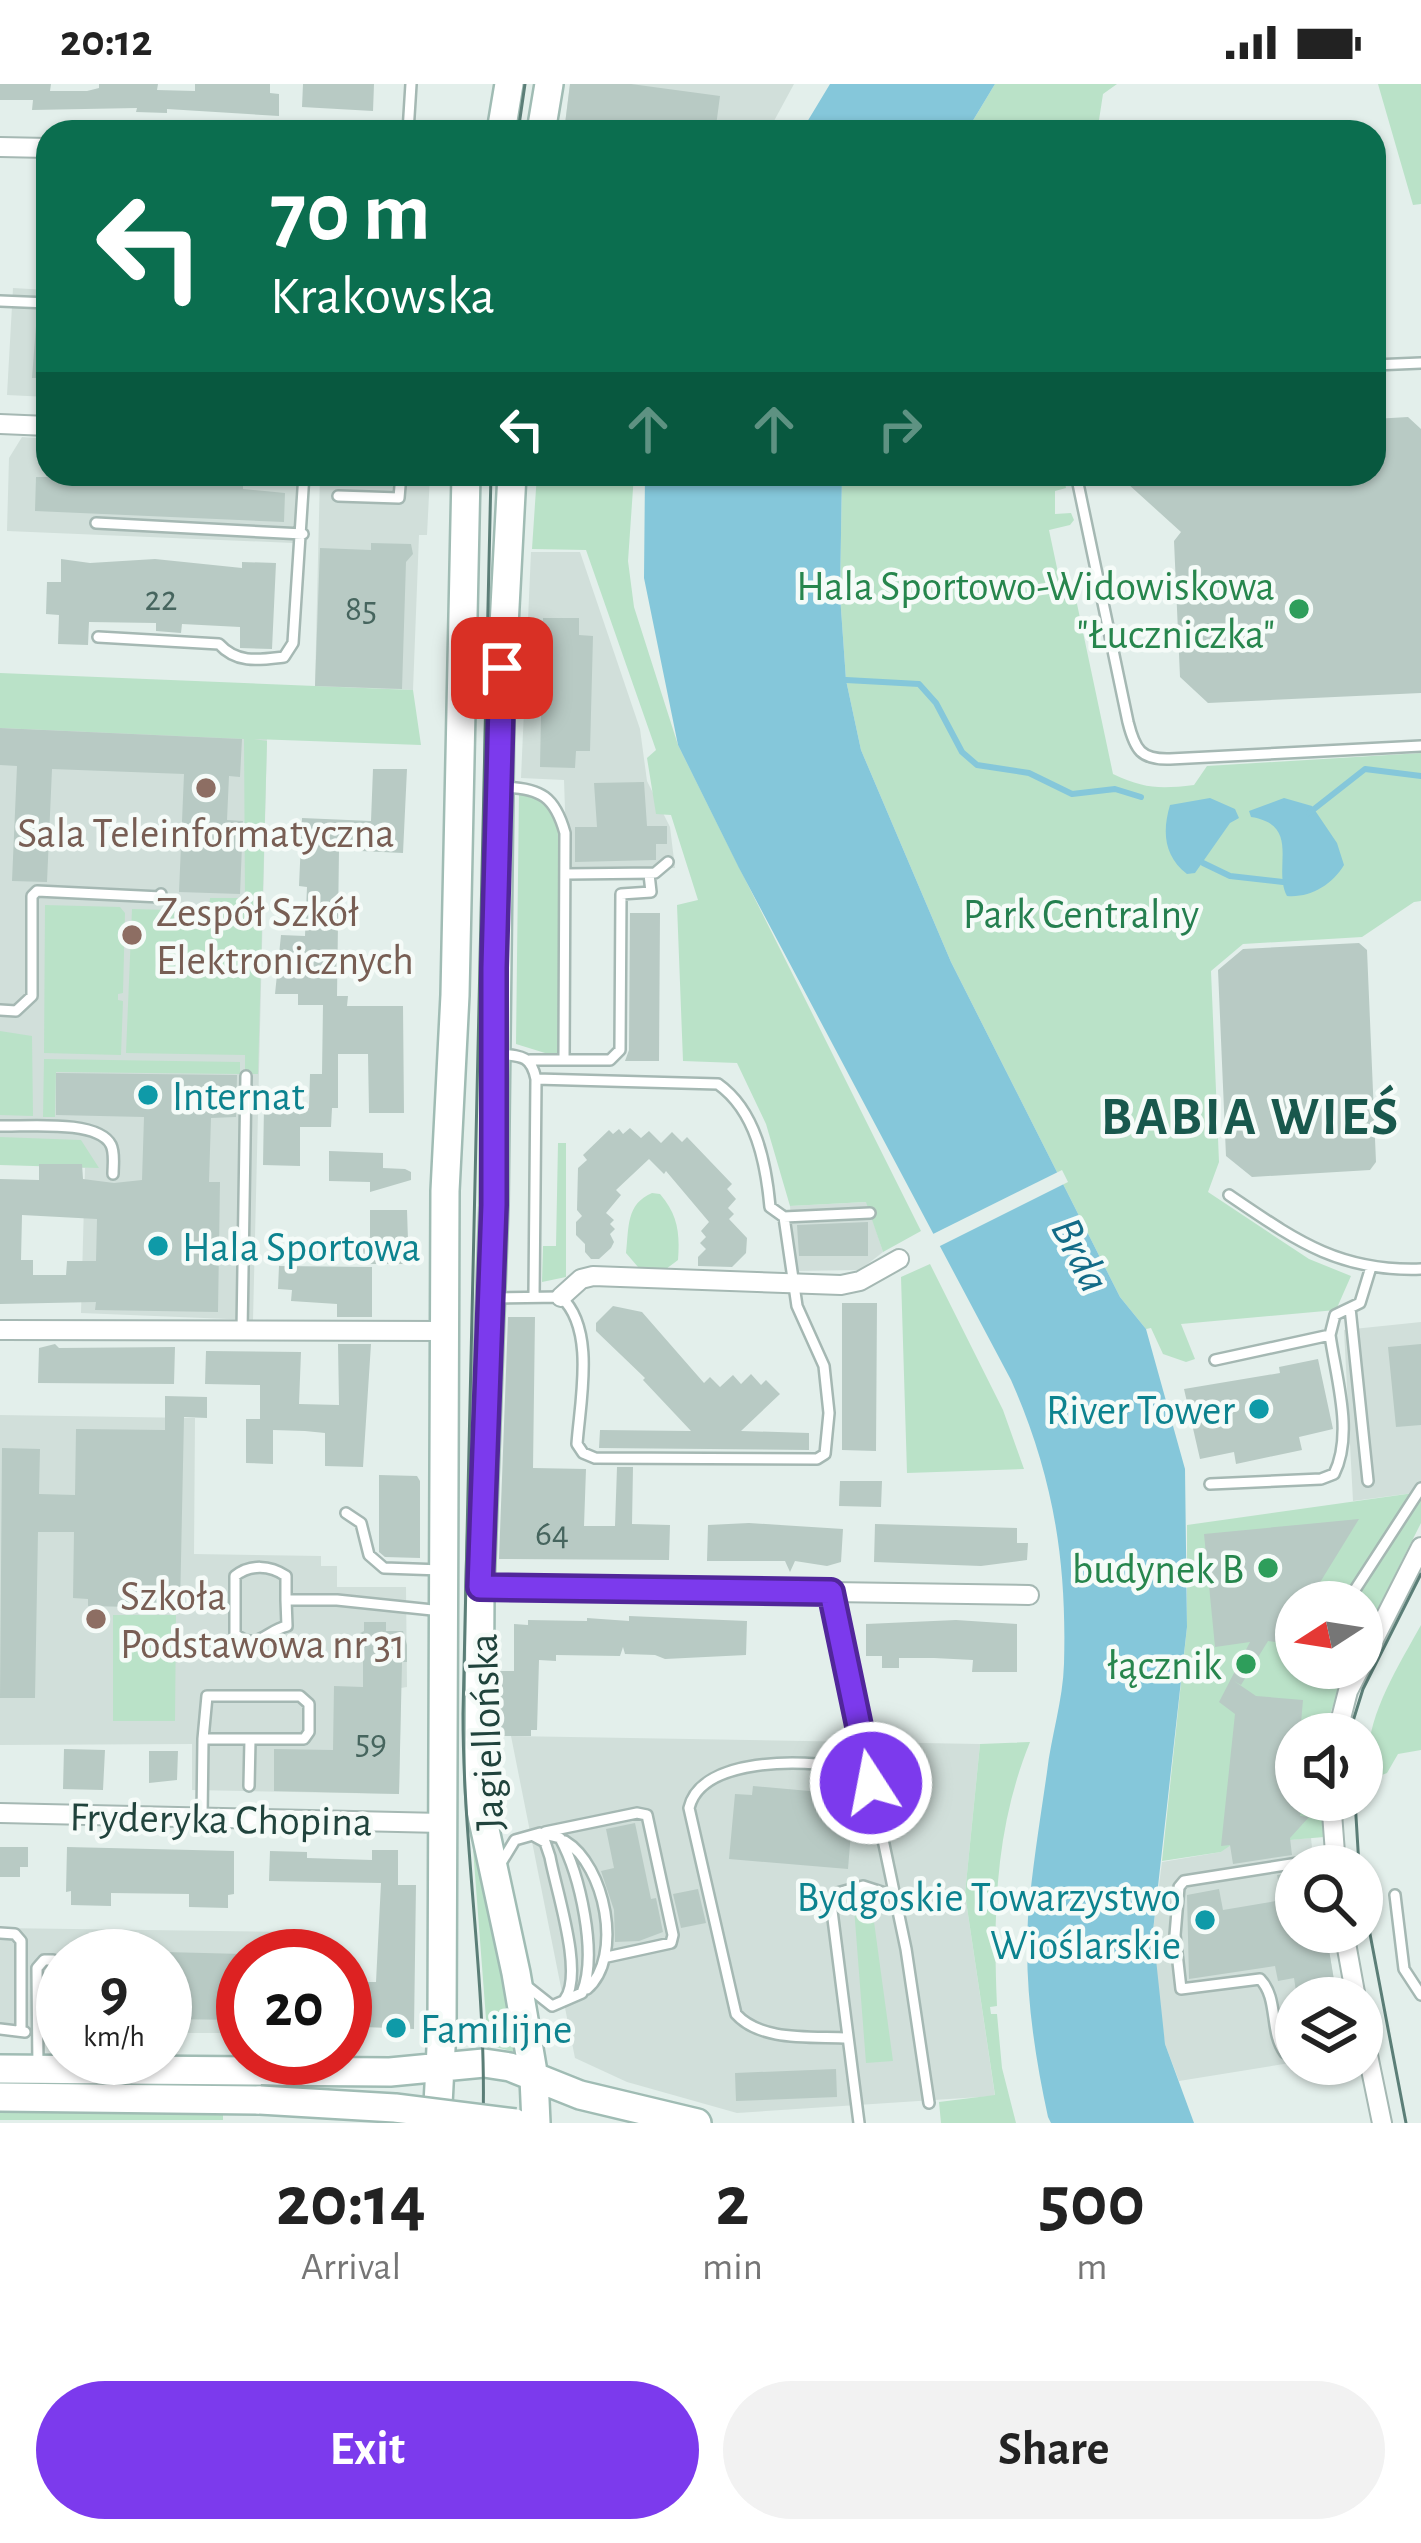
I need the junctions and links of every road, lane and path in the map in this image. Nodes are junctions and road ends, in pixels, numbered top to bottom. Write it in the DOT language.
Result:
graph roads {
  1 [pos="411,84"];
  2 [pos="509,84"];
  3 [pos="549,84"];
  4 [pos="409,120"];
  5 [pos="503,120"];
  6 [pos="543,120"];
  7 [pos="1,147"];
  8 [pos="36,148"];
  9 [pos="0,167"];
  10 [pos="0,301"];
  11 [pos="36,302"];
  12 [pos="1421,363"];
  13 [pos="1386,364"];
  14 [pos="0,424"];
  15 [pos="36,426"];
  16 [pos="304,486"];
  17 [pos="400,486"];
  18 [pos="466,486"];
  19 [pos="511,486"];
  20 [pos="1079,486"];
  21 [pos="338,496"];
  22 [pos="96,524"];
  23 [pos="303,534"];
  24 [pos="98,637"];
  25 [pos="1421,746"];
  26 [pos="498,786"];
  27 [pos="668,862"];
  28 [pos="567,874"];
  29 [pos="649,874"];
  30 [pos="161,894"];
  31 [pos="0,1010"];
  32 [pos="493,1054"];
  33 [pos="530,1060"];
  34 [pos="564,1060"];
  35 [pos="246,1076"];
  36 [pos="536,1079"];
  37 [pos="0,1126"];
  38 [pos="113,1174"];
  39 [pos="1229,1195"];
  40 [pos="870,1213"];
  41 [pos="784,1217"];
  42 [pos="899,1259"];
  43 [pos="1371,1267"];
  44 [pos="1421,1269"];
  45 [pos="791,1281"];
  46 [pos="534,1296"];
  47 [pos="562,1297"];
  48 [pos="489,1298"];
  49 [pos="1350,1308"];
  50 [pos="0,1330"];
  51 [pos="446,1331"];
  52 [pos="242,1332"];
  53 [pos="1330,1335"];
  54 [pos="1215,1360"];
  55 [pos="1368,1481"];
  56 [pos="1210,1484"];
  57 [pos="1421,1488"];
  58 [pos="346,1513"];
  59 [pos="1421,1547"];
  60 [pos="442,1570"];
  61 [pos="1361,1581"];
  62 [pos="480,1587"];
  63 [pos="831,1592"];
  64 [pos="1029,1594"];
  65 [pos="286,1600"];
  66 [pos="442,1612"];
  67 [pos="1383,1622"];
  68 [pos="203,1739"];
  69 [pos="250,1740"];
  70 [pos="871,1783"];
  71 [pos="249,1786"];
  72 [pos="0,1813"];
  73 [pos="202,1818"];
  74 [pos="442,1823"];
  75 [pos="534,1834"];
  76 [pos="560,1838"];
  77 [pos="1275,1870"];
  78 [pos="498,1892"];
  79 [pos="1395,1895"];
  80 [pos="894,1896"];
  81 [pos="0,1933"];
  82 [pos="607,1958"];
  83 [pos="516,1973"];
  84 [pos="582,1993"];
  85 [pos="1421,1995"];
  86 [pos="562,2002"];
  87 [pos="1275,2026"];
  88 [pos="0,2029"];
  89 [pos="21,2030"];
  90 [pos="36,2036"];
  91 [pos="848,2038"];
  92 [pos="441,2064"];
  93 [pos="36,2068"];
  94 [pos="0,2069"];
  95 [pos="192,2070"];
  96 [pos="534,2078"];
  97 [pos="1374,2085"];
  98 [pos="0,2097"];
  99 [pos="928,2103"];
  100 [pos="437,2123"];
  101 [pos="515,2123"];
  102 [pos="536,2123"];
  103 [pos="697,2123"];
  104 [pos="859,2123"];
  105 [pos="1382,2123"];
  1 -- 4 [label="lane"];
  2 -- 5 [label="main road"];
  3 -- 6 [label="main road"];
  7 -- 8 [label="street"];
  7 -- 9 [label="street"];
  10 -- 11 [label="lane"];
  12 -- 13 [label="lane"];
  14 -- 15 [label="street"];
  16 -- 23 [label="lane"];
  17 -- 21 [label="lane"];
  18 -- 51 [label="main road, Jagiellońska"];
  19 -- 26 [label="main road, Jagiellońska"];
  20 -- 25 [label="lane"];
  22 -- 23 [label="lane"];
  23 -- 24 [label="lane"];
  26 -- 28 [label="lane"];
  26 -- 32 [label="main road, Jagiellońska"];
  27 -- 29 [label="lane"];
  28 -- 29 [label="lane"];
  28 -- 34 [label="lane"];
  29 -- 34 [label="lane"];
  30 -- 31 [label="lane"];
  32 -- 33 [label="lane"];
  32 -- 48 [label="main road, Jagiellońska"];
  33 -- 34 [label="lane"];
  33 -- 36 [label="lane"];
  35 -- 52 [label="lane"];
  36 -- 41 [label="lane"];
  36 -- 46 [label="lane"];
  37 -- 38 [label="lane"];
  39 -- 43 [label="lane"];
  40 -- 41 [label="lane"];
  41 -- 45 [label="lane"];
  42 -- 45 [label="street"];
  43 -- 44 [label="lane"];
  43 -- 49 [label="lane"];
  45 -- 47 [label="street"];
  45 -- 47 [label="lane"];
  46 -- 47 [label="lane"];
  46 -- 48 [label="lane"];
  48 -- 62 [label="main road, Jagiellońska"];
  49 -- 53 [label="lane"];
  49 -- 55 [label="lane"];
  50 -- 52 [label="street"];
  51 -- 52 [label="street"];
  51 -- 60 [label="main road, Jagiellońska"];
  53 -- 54 [label="lane"];
  53 -- 56 [label="lane"];
  57 -- 61 [label="lane"];
  58 -- 60 [label="lane"];
  59 -- 67 [label="street"];
  60 -- 66 [label="main road, Jagiellońska"];
  62 -- 63 [label="street"];
  62 -- 78 [label="main road, Jagiellońska"];
  63 -- 64 [label="street"];
  63 -- 70 [label="lane"];
  65 -- 65 [label="lane"];
  65 -- 66 [label="lane"];
  66 -- 74 [label="main road, Jagiellońska"];
  68 -- 69 [label="lane"];
  68 -- 69 [label="lane"];
  68 -- 73 [label="lane"];
  69 -- 71 [label="lane"];
  70 -- 80 [label="lane"];
  70 -- 91 [label="lane"];
  72 -- 73 [label="street, Fryderyka Chopina"];
  73 -- 74 [label="street, Fryderyka Chopina"];
  74 -- 92 [label="main road, Jagiellońska"];
  75 -- 76 [label="lane"];
  75 -- 78 [label="lane"];
  75 -- 82 [label="lane"];
  75 -- 86 [label="lane"];
  76 -- 82 [label="lane"];
  76 -- 84 [label="lane"];
  77 -- 87 [label="lane"];
  78 -- 83 [label="main road, Jagiellońska"];
  79 -- 85 [label="lane"];
  80 -- 91 [label="lane"];
  80 -- 99 [label="lane"];
  81 -- 89 [label="lane"];
  82 -- 84 [label="lane"];
  83 -- 86 [label="lane"];
  83 -- 96 [label="main road, Jagiellońska"];
  84 -- 86 [label="lane"];
  88 -- 89 [label="lane"];
  89 -- 90 [label="lane"];
  91 -- 104 [label="lane"];
  92 -- 95 [label="main road"];
  92 -- 96 [label="main road"];
  92 -- 100 [label="main road, Jagiellońska"];
  93 -- 94 [label="main road"];
  96 -- 102 [label="main road, Jagiellońska"];
  96 -- 103 [label="main road"];
  97 -- 105 [label="street"];
  98 -- 101 [label="main road, bridge"];
}
